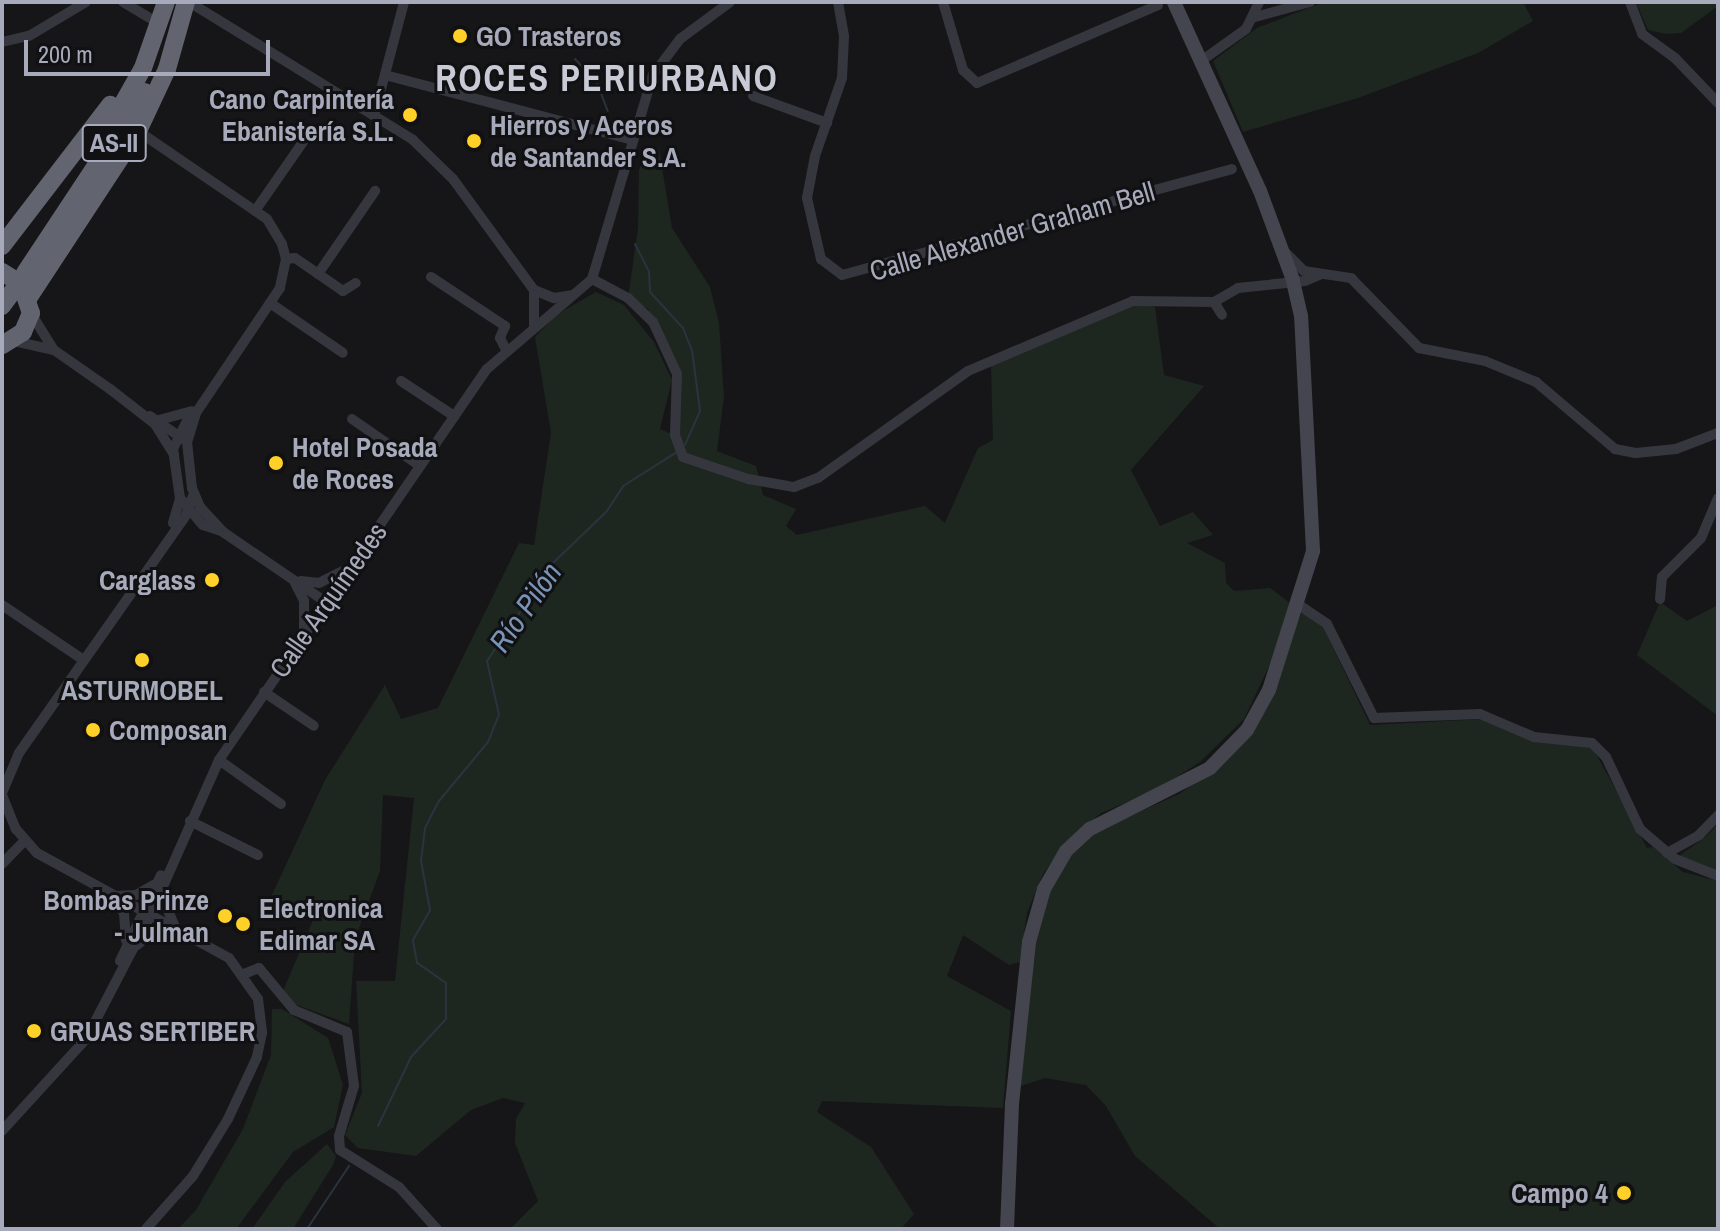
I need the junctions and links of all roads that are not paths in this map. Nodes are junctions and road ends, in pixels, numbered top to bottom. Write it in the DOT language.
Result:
graph roads {
  1 [pos="86,2"];
  2 [pos="123,2"];
  3 [pos="163,2"];
  4 [pos="185,2"];
  5 [pos="404,2"];
  6 [pos="727,2"];
  7 [pos="838,2"];
  8 [pos="943,2"];
  9 [pos="1174,2"];
  10 [pos="1259,2"];
  11 [pos="1310,2"];
  12 [pos="1630,2"];
  13 [pos="1158,5"];
  14 [pos="1255,17"];
  15 [pos="153,20"];
  16 [pos="2,42"];
  17 [pos="1201,61"];
  18 [pos="385,75"];
  19 [pos="753,96"];
  20 [pos="1718,103"];
  21 [pos="375,112"];
  22 [pos="827,123"];
  23 [pos="312,129"];
  24 [pos="138,131"];
  25 [pos="633,140"];
  26 [pos="1232,169"];
  27 [pos="375,191"];
  28 [pos="255,211"];
  29 [pos="2,246"];
  30 [pos="1284,250"];
  31 [pos="286,259"];
  32 [pos="318,274"];
  33 [pos="1313,276"];
  34 [pos="431,277"];
  35 [pos="592,279"];
  36 [pos="1293,280"];
  37 [pos="356,283"];
  38 [pos="14,288"];
  39 [pos="534,290"];
  40 [pos="577,295"];
  41 [pos="1214,302"];
  42 [pos="270,303"];
  43 [pos="1222,315"];
  44 [pos="1301,316"];
  45 [pos="534,325"];
  46 [pos="7,345"];
  47 [pos="54,350"];
  48 [pos="506,350"];
  49 [pos="343,353"];
  50 [pos="401,381"];
  51 [pos="196,408"];
  52 [pos="454,416"];
  53 [pos="352,419"];
  54 [pos="157,422"];
  55 [pos="1718,433"];
  56 [pos="185,436"];
  57 [pos="174,454"];
  58 [pos="420,466"];
  59 [pos="193,496"];
  60 [pos="180,498"];
  61 [pos="1718,498"];
  62 [pos="188,509"];
  63 [pos="203,525"];
  64 [pos="172,527"];
  65 [pos="219,527"];
  66 [pos="352,566"];
  67 [pos="291,578"];
  68 [pos="1660,599"];
  69 [pos="326,602"];
  70 [pos="2,605"];
  71 [pos="1299,605"];
  72 [pos="303,635"];
  73 [pos="82,659"];
  74 [pos="264,692"];
  75 [pos="314,726"];
  76 [pos="219,760"];
  77 [pos="2,794"];
  78 [pos="281,804"];
  79 [pos="1718,815"];
  80 [pos="190,821"];
  81 [pos="24,841"];
  82 [pos="1667,853"];
  83 [pos="258,855"];
  84 [pos="2,864"];
  85 [pos="167,868"];
  86 [pos="1718,876"];
  87 [pos="158,887"];
  88 [pos="110,895"];
  89 [pos="145,916"];
  90 [pos="180,934"];
  91 [pos="130,946"];
  92 [pos="124,962"];
  93 [pos="244,974"];
  94 [pos="115,978"];
  95 [pos="2,1131"];
  96 [pos="146,1229"];
  97 [pos="437,1229"];
  98 [pos="1007,1229"];
  1 -- 16 [label="street"];
  2 -- 15 [label="street"];
  3 -- 15 [label="highway"];
  3 -- 38 [label="highway, AS-II"];
  4 -- 21 [label="street"];
  4 -- 24 [label="highway"];
  4 -- 38 [label="highway, AS-II"];
  5 -- 18 [label="street"];
  6 -- 25 [label="street, Calle Arquímedes"];
  7 -- 22 [label="street, Calle Alexander Graham Bell"];
  8 -- 13 [label="street"];
  9 -- 17 [label="street"];
  10 -- 14 [label="street"];
  11 -- 14 [label="street"];
  12 -- 20 [label="street"];
  14 -- 17 [label="street"];
  15 -- 29 [label="highway"];
  17 -- 30 [label="street"];
  18 -- 21 [label="street"];
  18 -- 25 [label="street"];
  19 -- 22 [label="street"];
  21 -- 39 [label="street"];
  22 -- 26 [label="street, Calle Alexander Graham Bell"];
  23 -- 28 [label="street"];
  24 -- 28 [label="street"];
  24 -- 38 [label="highway"];
  25 -- 35 [label="street, Calle Arquímedes"];
  27 -- 32 [label="street"];
  28 -- 31 [label="street"];
  30 -- 33 [label="street"];
  30 -- 36 [label="street"];
  31 -- 32 [label="street"];
  31 -- 42 [label="street"];
  32 -- 37 [label="street"];
  33 -- 36 [label="street"];
  33 -- 44 [label="street"];
  33 -- 55 [label="street"];
  34 -- 48 [label="street"];
  35 -- 40 [label="street, Calle Arquímedes"];
  35 -- 41 [label="street"];
  36 -- 41 [label="street"];
  36 -- 44 [label="street"];
  38 -- 46 [label="highway"];
  38 -- 47 [label="street"];
  39 -- 40 [label="street"];
  39 -- 45 [label="street"];
  40 -- 45 [label="street, Calle Arquímedes"];
  41 -- 43 [label="street"];
  42 -- 49 [label="street"];
  42 -- 51 [label="street"];
  44 -- 71 [label="street"];
  45 -- 48 [label="street, Calle Arquímedes"];
  46 -- 47 [label="street"];
  47 -- 54 [label="street"];
  48 -- 52 [label="street, Calle Arquímedes"];
  50 -- 52 [label="street"];
  51 -- 54 [label="street"];
  51 -- 56 [label="street"];
  52 -- 58 [label="street, Calle Arquímedes"];
  53 -- 58 [label="street"];
  54 -- 56 [label="street"];
  54 -- 57 [label="street"];
  56 -- 57 [label="street"];
  56 -- 59 [label="street"];
  57 -- 60 [label="street"];
  58 -- 66 [label="street, Calle Arquímedes"];
  59 -- 62 [label="street"];
  59 -- 65 [label="street"];
  60 -- 62 [label="street"];
  60 -- 64 [label="street"];
  61 -- 68 [label="street"];
  62 -- 63 [label="street"];
  62 -- 64 [label="street"];
  62 -- 65 [label="street"];
  63 -- 64 [label="street"];
  63 -- 65 [label="street"];
  64 -- 73 [label="street"];
  65 -- 67 [label="street"];
  66 -- 67 [label="street"];
  66 -- 69 [label="street, Calle Arquímedes"];
  67 -- 69 [label="street"];
  67 -- 72 [label="street"];
  69 -- 72 [label="street, Calle Arquímedes"];
  70 -- 73 [label="street"];
  71 -- 82 [label="street"];
  71 -- 98 [label="street"];
  72 -- 74 [label="street, Calle Arquímedes"];
  73 -- 77 [label="street"];
  74 -- 75 [label="street"];
  74 -- 76 [label="street, Calle Arquímedes"];
  76 -- 78 [label="street"];
  76 -- 80 [label="street, Calle Arquímedes"];
  77 -- 81 [label="street"];
  79 -- 82 [label="street"];
  80 -- 83 [label="street"];
  80 -- 85 [label="street, Calle Arquímedes"];
  81 -- 84 [label="street"];
  81 -- 88 [label="street"];
  82 -- 86 [label="street"];
  85 -- 87 [label="street, Calle Arquímedes"];
  85 -- 89 [label="street, Calle Arquímedes"];
  87 -- 88 [label="street"];
  87 -- 89 [label="street, Calle Arquímedes"];
  87 -- 90 [label="street"];
  88 -- 89 [label="street"];
  88 -- 91 [label="street"];
  89 -- 90 [label="street"];
  89 -- 91 [label="street, Calle Arquímedes"];
  89 -- 92 [label="street, Calle Arquímedes"];
  90 -- 91 [label="street"];
  90 -- 93 [label="street"];
  91 -- 92 [label="street, Calle Arquímedes"];
  91 -- 94 [label="street, Calle Arquímedes"];
  92 -- 94 [label="street, Calle Arquímedes"];
  93 -- 96 [label="street"];
  93 -- 97 [label="street"];
  94 -- 95 [label="street, Calle Arquímedes"];
}
